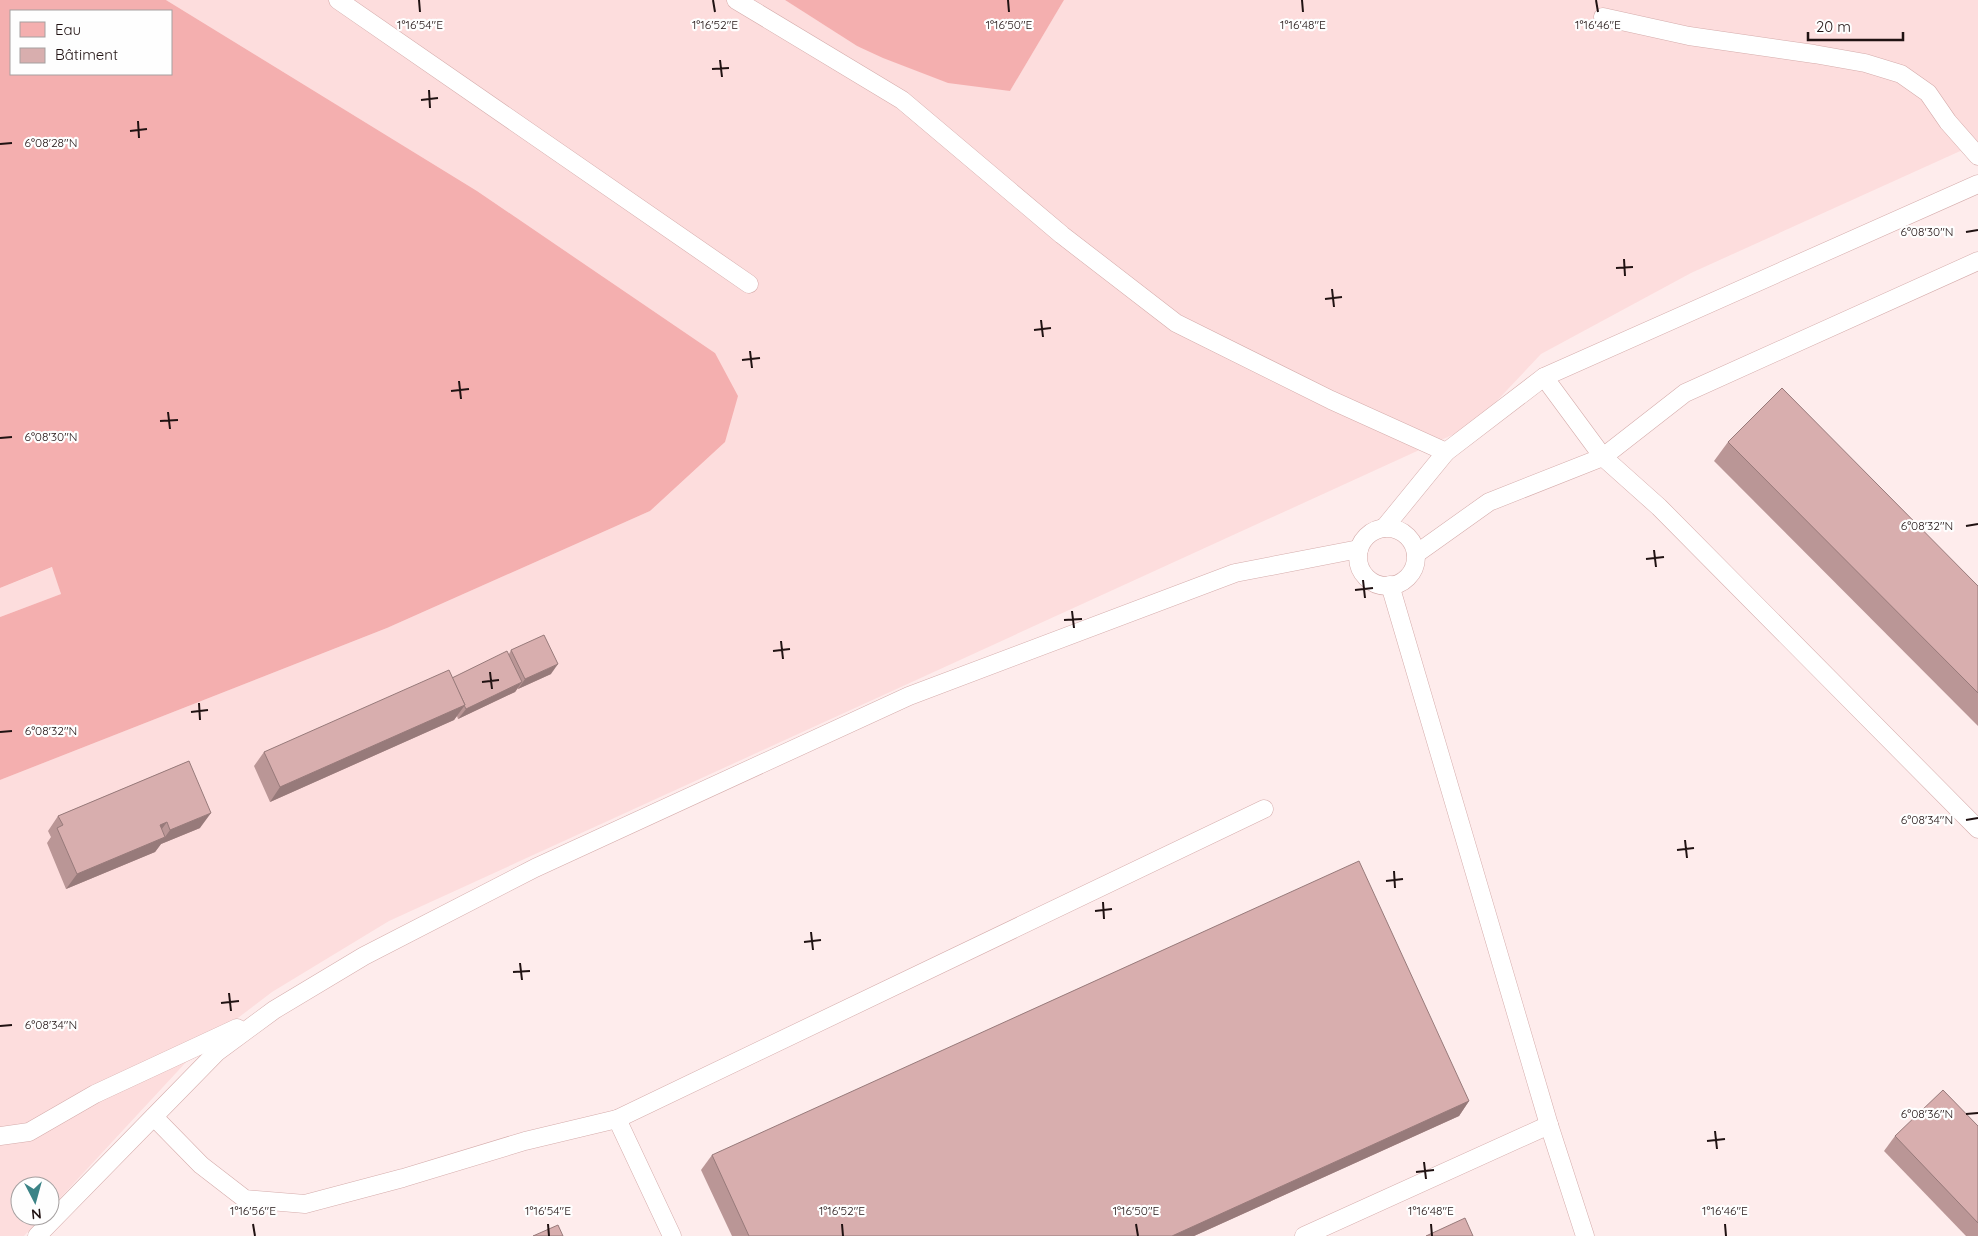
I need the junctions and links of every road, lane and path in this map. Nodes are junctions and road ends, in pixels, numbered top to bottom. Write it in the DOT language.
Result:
graph roads {
  1 [pos="338,0"];
  2 [pos="736,0"];
  3 [pos="1603,17"];
  4 [pos="1978,156"];
  5 [pos="1978,184"];
  6 [pos="1978,262"];
  7 [pos="749,284"];
  8 [pos="1544,377"];
  9 [pos="1446,452"];
  10 [pos="1603,457"];
  11 [pos="1384,528"];
  12 [pos="1359,549"];
  13 [pos="1416,554"];
  14 [pos="1390,585"];
  15 [pos="1264,810"];
  16 [pos="1978,829"];
  17 [pos="274,1010"];
  18 [pos="154,1117"];
  19 [pos="617,1119"];
  20 [pos="1549,1125"];
  21 [pos="0,1136"];
  22 [pos="36,1236"];
  23 [pos="672,1236"];
  24 [pos="1304,1236"];
  25 [pos="1585,1236"];
  1 -- 7 [label="lane"];
  2 -- 9 [label="lane"];
  3 -- 4 [label="lane"];
  5 -- 8 [label="lane"];
  6 -- 10 [label="lane"];
  8 -- 9 [label="lane"];
  8 -- 10 [label="lane"];
  9 -- 11 [label="lane"];
  10 -- 13 [label="lane"];
  10 -- 16 [label="lane"];
  11 -- 12 [label="lane"];
  11 -- 13 [label="lane"];
  12 -- 14 [label="lane"];
  12 -- 17 [label="lane"];
  13 -- 14 [label="lane"];
  14 -- 20 [label="lane"];
  15 -- 19 [label="lane"];
  17 -- 18 [label="lane"];
  17 -- 21 [label="lane"];
  18 -- 19 [label="lane"];
  18 -- 22 [label="lane"];
  19 -- 23 [label="lane"];
  20 -- 24 [label="lane"];
  20 -- 25 [label="lane"];
}
